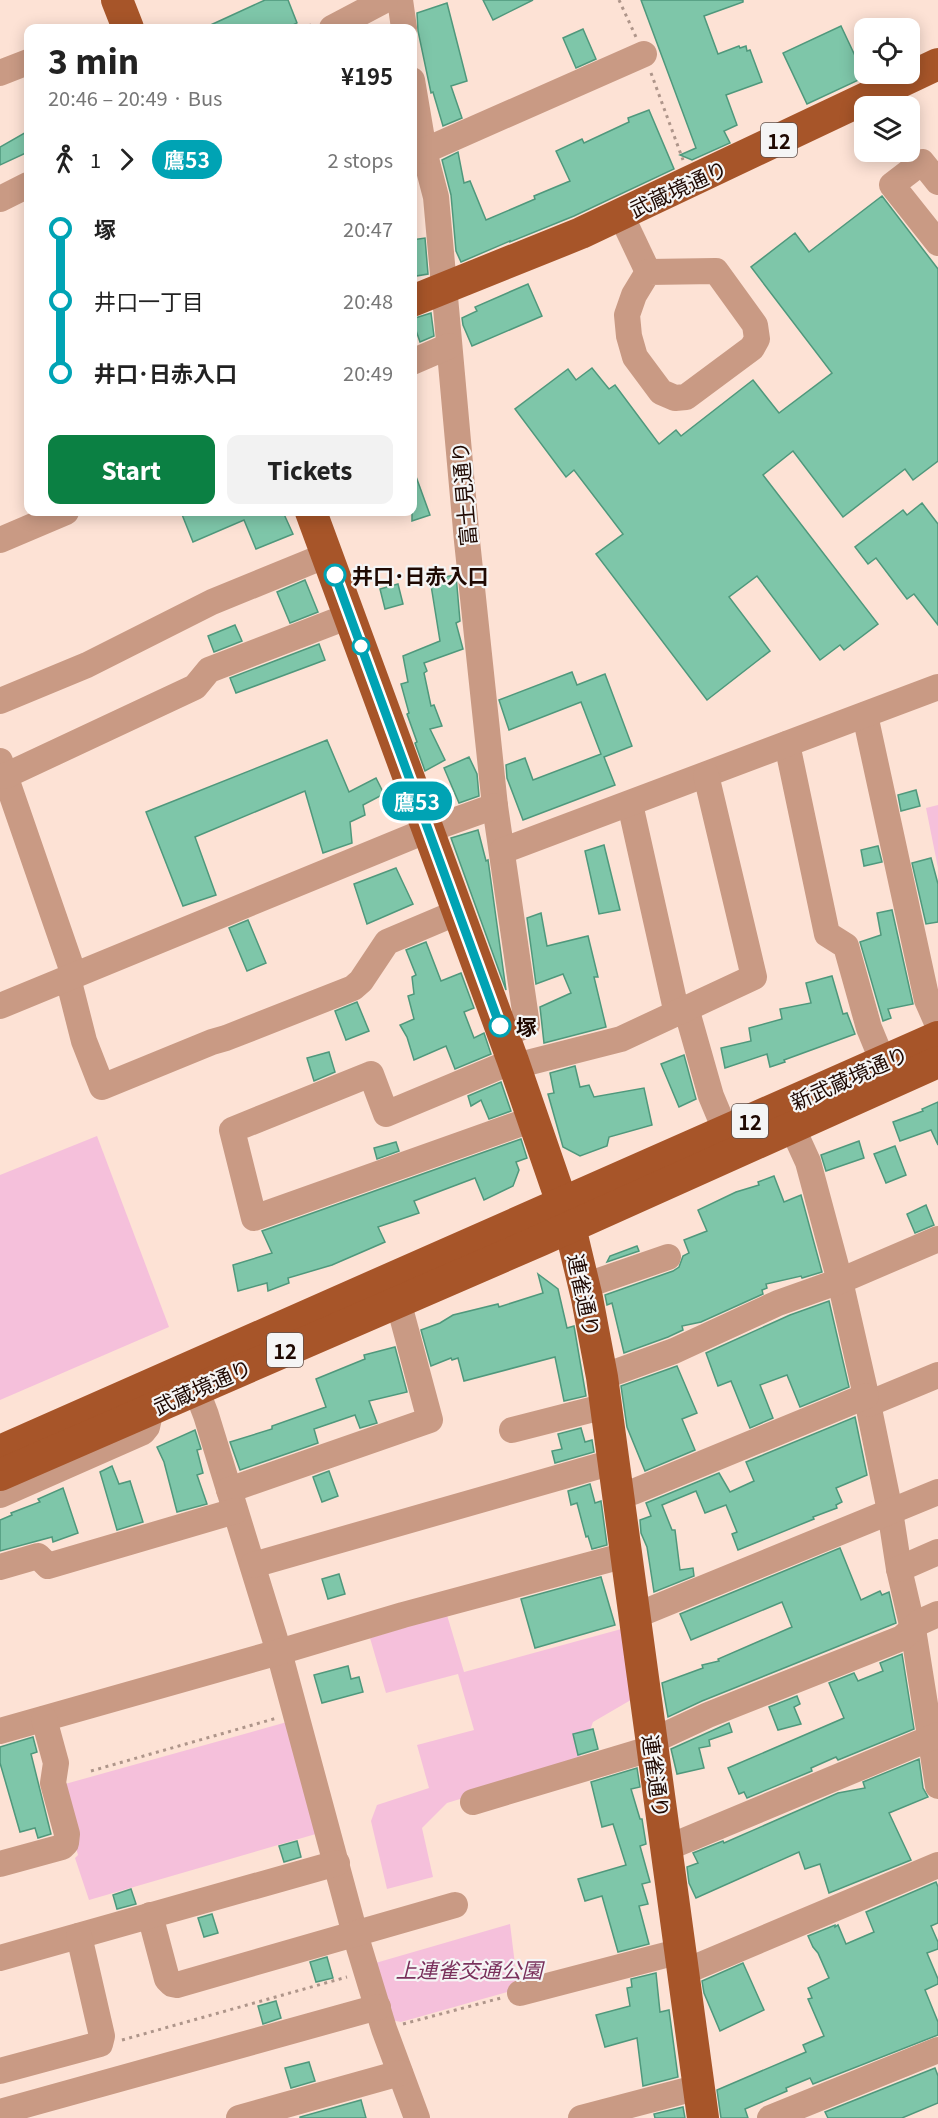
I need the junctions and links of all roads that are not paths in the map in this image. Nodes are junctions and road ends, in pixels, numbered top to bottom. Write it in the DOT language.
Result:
graph roads {
  1 [pos="385,0"];
  2 [pos="400,0"];
  3 [pos="340,24"];
  4 [pos="403,24"];
  5 [pos="644,54"];
  6 [pos="24,64"];
  7 [pos="938,64"];
  8 [pos="0,73"];
  9 [pos="417,110"];
  10 [pos="424,151"];
  11 [pos="938,182"];
  12 [pos="24,187"];
  13 [pos="0,199"];
  14 [pos="621,215"];
  15 [pos="938,243"];
  16 [pos="648,272"];
  17 [pos="446,288"];
  18 [pos="417,299"];
  19 [pos="449,346"];
  20 [pos="417,360"];
  21 [pos="57,516"];
  22 [pos="312,516"];
  23 [pos="0,540"];
  24 [pos="327,555"];
  25 [pos="349,616"];
  26 [pos="938,687"];
  27 [pos="0,701"];
  28 [pos="865,715"];
  29 [pos="788,744"];
  30 [pos="3,768"];
  31 [pos="706,775"];
  32 [pos="630,804"];
  33 [pos="495,806"];
  34 [pos="428,830"];
  35 [pos="502,851"];
  36 [pos="458,912"];
  37 [pos="71,976"];
  38 [pos="0,1006"];
  39 [pos="682,1011"];
  40 [pos="938,1025"];
  41 [pos="938,1038"];
  42 [pos="510,1054"];
  43 [pos="883,1062"];
  44 [pos="938,1062"];
  45 [pos="533,1119"];
  46 [pos="792,1127"];
  47 [pos="726,1132"];
  48 [pos="566,1215"];
  49 [pos="938,1239"];
  50 [pos="668,1257"];
  51 [pos="840,1281"];
  52 [pos="584,1286"];
  53 [pos="398,1301"];
  54 [pos="938,1375"];
  55 [pos="196,1389"];
  56 [pos="604,1391"];
  57 [pos="867,1400"];
  58 [pos="151,1409"];
  59 [pos="512,1430"];
  60 [pos="0,1451"];
  61 [pos="0,1475"];
  62 [pos="616,1479"];
  63 [pos="938,1492"];
  64 [pos="0,1495"];
  65 [pos="232,1500"];
  66 [pos="890,1511"];
  67 [pos="938,1552"];
  68 [pos="626,1555"];
  69 [pos="253,1565"];
  70 [pos="0,1567"];
  71 [pos="899,1569"];
  72 [pos="938,1614"];
  73 [pos="635,1616"];
  74 [pos="913,1629"];
  75 [pos="279,1652"];
  76 [pos="44,1719"];
  77 [pos="0,1731"];
  78 [pos="934,1737"];
  79 [pos="652,1745"];
  80 [pos="938,1786"];
  81 [pos="473,1802"];
  82 [pos="667,1848"];
  83 [pos="1,1859"];
  84 [pos="337,1863"];
  85 [pos="938,1865"];
  86 [pos="455,1905"];
  87 [pos="150,1915"];
  88 [pos="354,1934"];
  89 [pos="80,1936"];
  90 [pos="0,1958"];
  91 [pos="682,1962"];
  92 [pos="520,1993"];
  93 [pos="381,2018"];
  94 [pos="938,2050"];
  95 [pos="0,2072"];
  96 [pos="400,2073"];
  97 [pos="699,2087"];
  98 [pos="0,2112"];
  99 [pos="238,2118"];
  100 [pos="417,2118"];
  101 [pos="581,2118"];
  102 [pos="703,2118"];
  103 [pos="770,2118"];
  1 -- 3 [label="street"];
  2 -- 4 [label="street"];
  5 -- 10 [label="street"];
  6 -- 8 [label="street"];
  7 -- 14 [label="main road, 武蔵境通り / 12"];
  9 -- 10 [label="street, 富士見通り"];
  10 -- 17 [label="street, 富士見通り"];
  11 -- 15 [label="street"];
  12 -- 13 [label="street"];
  14 -- 16 [label="street"];
  14 -- 17 [label="main road, 武蔵境通り / 12"];
  16 -- 16 [label="street"];
  17 -- 18 [label="main road, 武蔵境通り / 12"];
  17 -- 19 [label="street, 富士見通り"];
  19 -- 20 [label="street"];
  19 -- 33 [label="street, 富士見通り"];
  21 -- 23 [label="street"];
  22 -- 24 [label="main road, 連雀通り"];
  24 -- 25 [label="main road, 連雀通り"];
  24 -- 27 [label="street"];
  25 -- 30 [label="street"];
  25 -- 34 [label="main road, 連雀通り"];
  26 -- 28 [label="street"];
  28 -- 29 [label="street"];
  28 -- 40 [label="street"];
  29 -- 31 [label="street"];
  29 -- 43 [label="street"];
  30 -- 37 [label="street"];
  31 -- 32 [label="street"];
  31 -- 39 [label="street"];
  32 -- 35 [label="street"];
  32 -- 39 [label="street"];
  33 -- 34 [label="street"];
  33 -- 35 [label="street, 富士見通り"];
  34 -- 36 [label="main road, 連雀通り"];
  34 -- 37 [label="street"];
  35 -- 42 [label="street, 富士見通り"];
  36 -- 37 [label="street"];
  36 -- 42 [label="main road, 連雀通り"];
  37 -- 38 [label="street"];
  39 -- 42 [label="street"];
  39 -- 47 [label="street"];
  41 -- 43 [label="main road, 新武蔵境通り / 12"];
  42 -- 45 [label="main road, 連雀通り"];
  42 -- 45 [label="street"];
  43 -- 47 [label="main road, 新武蔵境通り / 12"];
  44 -- 46 [label="main road, 新武蔵境通り / 12"];
  45 -- 48 [label="main road, 連雀通り"];
  46 -- 48 [label="main road, 新武蔵境通り / 12"];
  46 -- 51 [label="street"];
  47 -- 48 [label="main road, 新武蔵境通り / 12"];
  48 -- 52 [label="main road, 連雀通り"];
  48 -- 53 [label="main road, 武蔵境通り / 12"];
  48 -- 60 [label="main road, 武蔵境通り / 12"];
  49 -- 51 [label="street"];
  50 -- 52 [label="street"];
  51 -- 56 [label="street"];
  51 -- 57 [label="street"];
  52 -- 56 [label="main road, 連雀通り"];
  53 -- 55 [label="main road, 武蔵境通り / 12"];
  53 -- 65 [label="street"];
  54 -- 57 [label="street"];
  55 -- 58 [label="main road, 武蔵境通り / 12"];
  55 -- 65 [label="street"];
  56 -- 59 [label="street"];
  56 -- 62 [label="main road, 連雀通り"];
  57 -- 62 [label="street"];
  57 -- 66 [label="street"];
  58 -- 61 [label="main road, 武蔵境通り / 12"];
  58 -- 64 [label="street"];
  62 -- 68 [label="main road, 連雀通り"];
  62 -- 69 [label="street"];
  63 -- 66 [label="street"];
  65 -- 69 [label="street"];
  65 -- 70 [label="street"];
  66 -- 71 [label="street"];
  66 -- 73 [label="street"];
  67 -- 71 [label="street"];
  68 -- 73 [label="main road, 連雀通り"];
  68 -- 75 [label="street"];
  69 -- 75 [label="street"];
  71 -- 74 [label="street"];
  72 -- 74 [label="street"];
  73 -- 79 [label="main road, 連雀通り"];
  74 -- 78 [label="street"];
  74 -- 79 [label="street"];
  75 -- 76 [label="street"];
  75 -- 84 [label="street"];
  76 -- 77 [label="street"];
  76 -- 83 [label="street"];
  78 -- 80 [label="street"];
  78 -- 82 [label="street"];
  79 -- 81 [label="street"];
  79 -- 82 [label="main road, 連雀通り"];
  82 -- 91 [label="main road, 連雀通り"];
  84 -- 87 [label="street"];
  84 -- 88 [label="street"];
  85 -- 91 [label="street"];
  86 -- 88 [label="street"];
  87 -- 88 [label="street"];
  87 -- 89 [label="street"];
  88 -- 93 [label="street"];
  89 -- 90 [label="street"];
  89 -- 95 [label="street"];
  91 -- 92 [label="street"];
  91 -- 97 [label="main road, 連雀通り"];
  93 -- 96 [label="street"];
  93 -- 98 [label="street"];
  94 -- 103 [label="street"];
  96 -- 99 [label="street"];
  96 -- 100 [label="street"];
  97 -- 101 [label="street"];
  97 -- 102 [label="main road, 連雀通り"];
}
